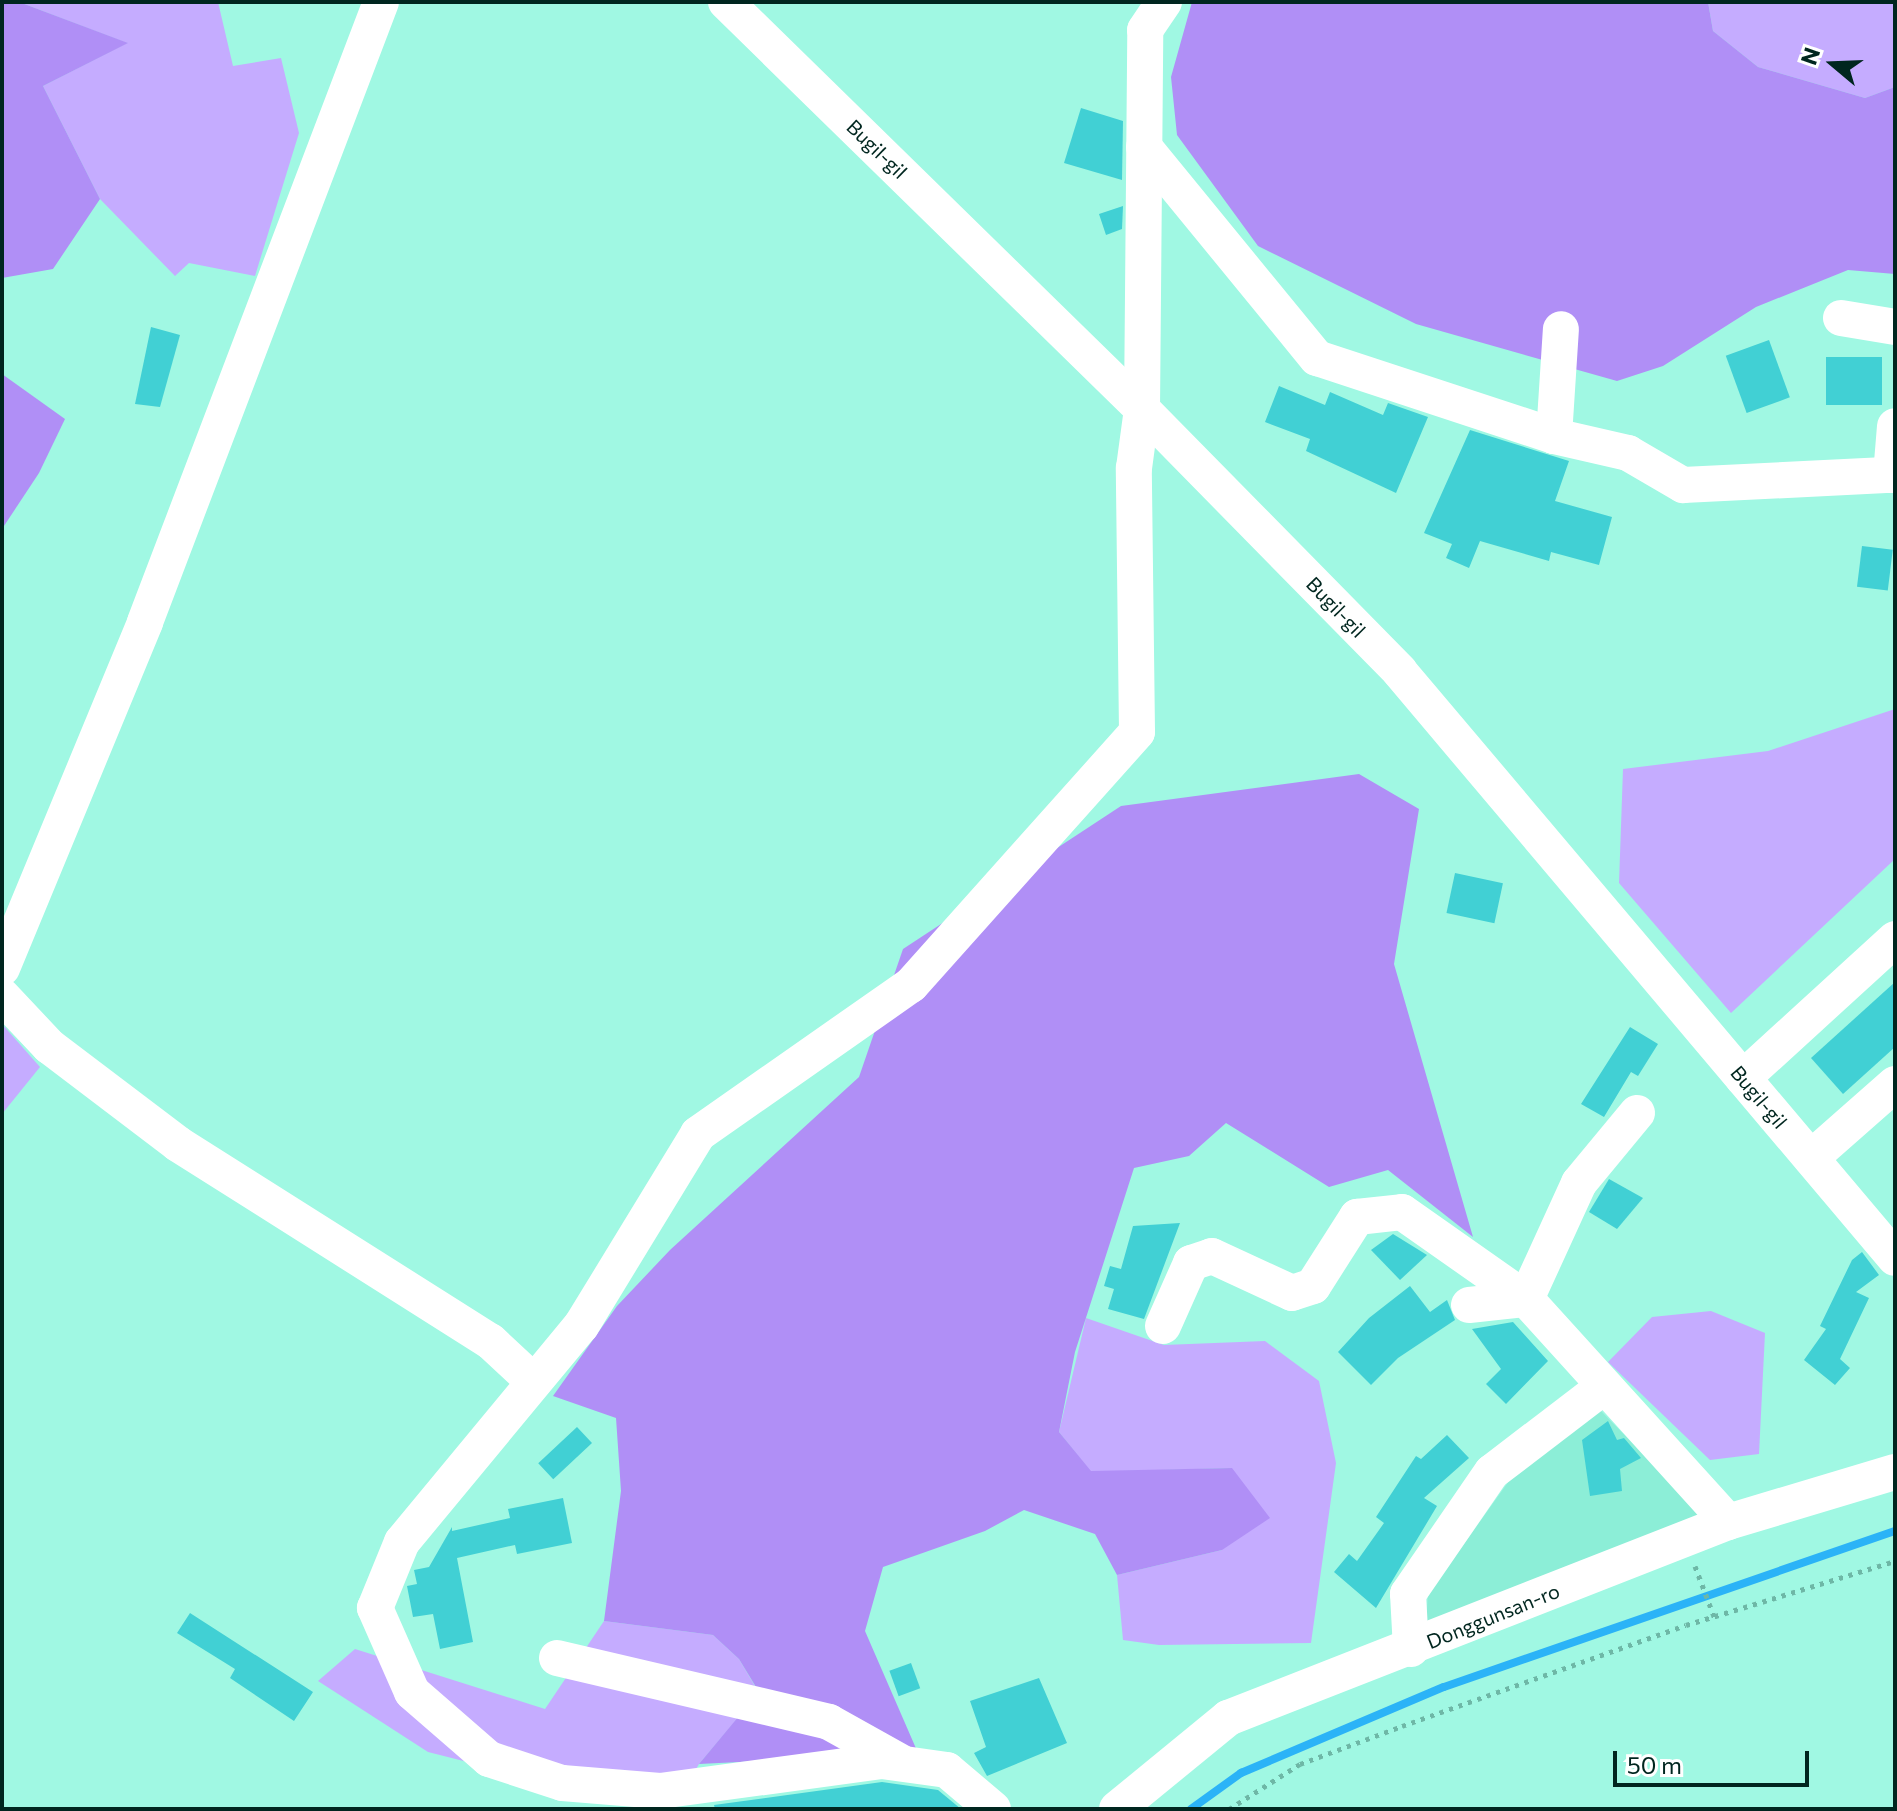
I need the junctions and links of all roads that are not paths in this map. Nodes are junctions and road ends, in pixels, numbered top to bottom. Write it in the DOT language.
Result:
graph roads {
  1 [pos="381,2"];
  2 [pos="726,2"];
  3 [pos="1145,11"];
  4 [pos="1144,147"];
  5 [pos="1841,318"];
  6 [pos="1895,327"];
  7 [pos="1561,329"];
  8 [pos="1142,409"];
  9 [pos="1895,426"];
  10 [pos="1554,436"];
  11 [pos="1893,475"];
  12 [pos="1895,939"];
  13 [pos="2,968"];
  14 [pos="2,996"];
  15 [pos="1743,1078"];
  16 [pos="1895,1084"];
  17 [pos="1637,1113"];
  18 [pos="1811,1158"];
  19 [pos="1895,1258"];
  20 [pos="1526,1299"];
  21 [pos="1469,1305"];
  22 [pos="1163,1326"];
  23 [pos="534,1382"];
  24 [pos="1603,1387"];
  25 [pos="1895,1472"];
  26 [pos="1728,1522"];
  27 [pos="1411,1649"];
  28 [pos="557,1658"];
  29 [pos="906,1764"];
  30 [pos="993,1809"];
  31 [pos="1117,1809"];
  1 -- 13 [label="street"];
  2 -- 8 [label="street, Bugil-gil"];
  3 -- 4 [label="street"];
  4 -- 8 [label="street"];
  4 -- 10 [label="street"];
  5 -- 6 [label="street"];
  7 -- 10 [label="street"];
  8 -- 15 [label="street, Bugil-gil"];
  8 -- 23 [label="street"];
  9 -- 11 [label="street"];
  10 -- 11 [label="street"];
  12 -- 15 [label="street"];
  14 -- 23 [label="street"];
  15 -- 18 [label="street, Bugil-gil"];
  16 -- 18 [label="street"];
  17 -- 20 [label="street"];
  18 -- 19 [label="street, Bugil-gil"];
  20 -- 21 [label="street"];
  20 -- 22 [label="street"];
  20 -- 24 [label="street"];
  23 -- 29 [label="street"];
  24 -- 26 [label="street"];
  24 -- 27 [label="street"];
  25 -- 26 [label="street, Donggunsan-ro"];
  26 -- 27 [label="street, Donggunsan-ro"];
  27 -- 31 [label="street, Donggunsan-ro"];
  28 -- 29 [label="street"];
  29 -- 30 [label="street"];
}
